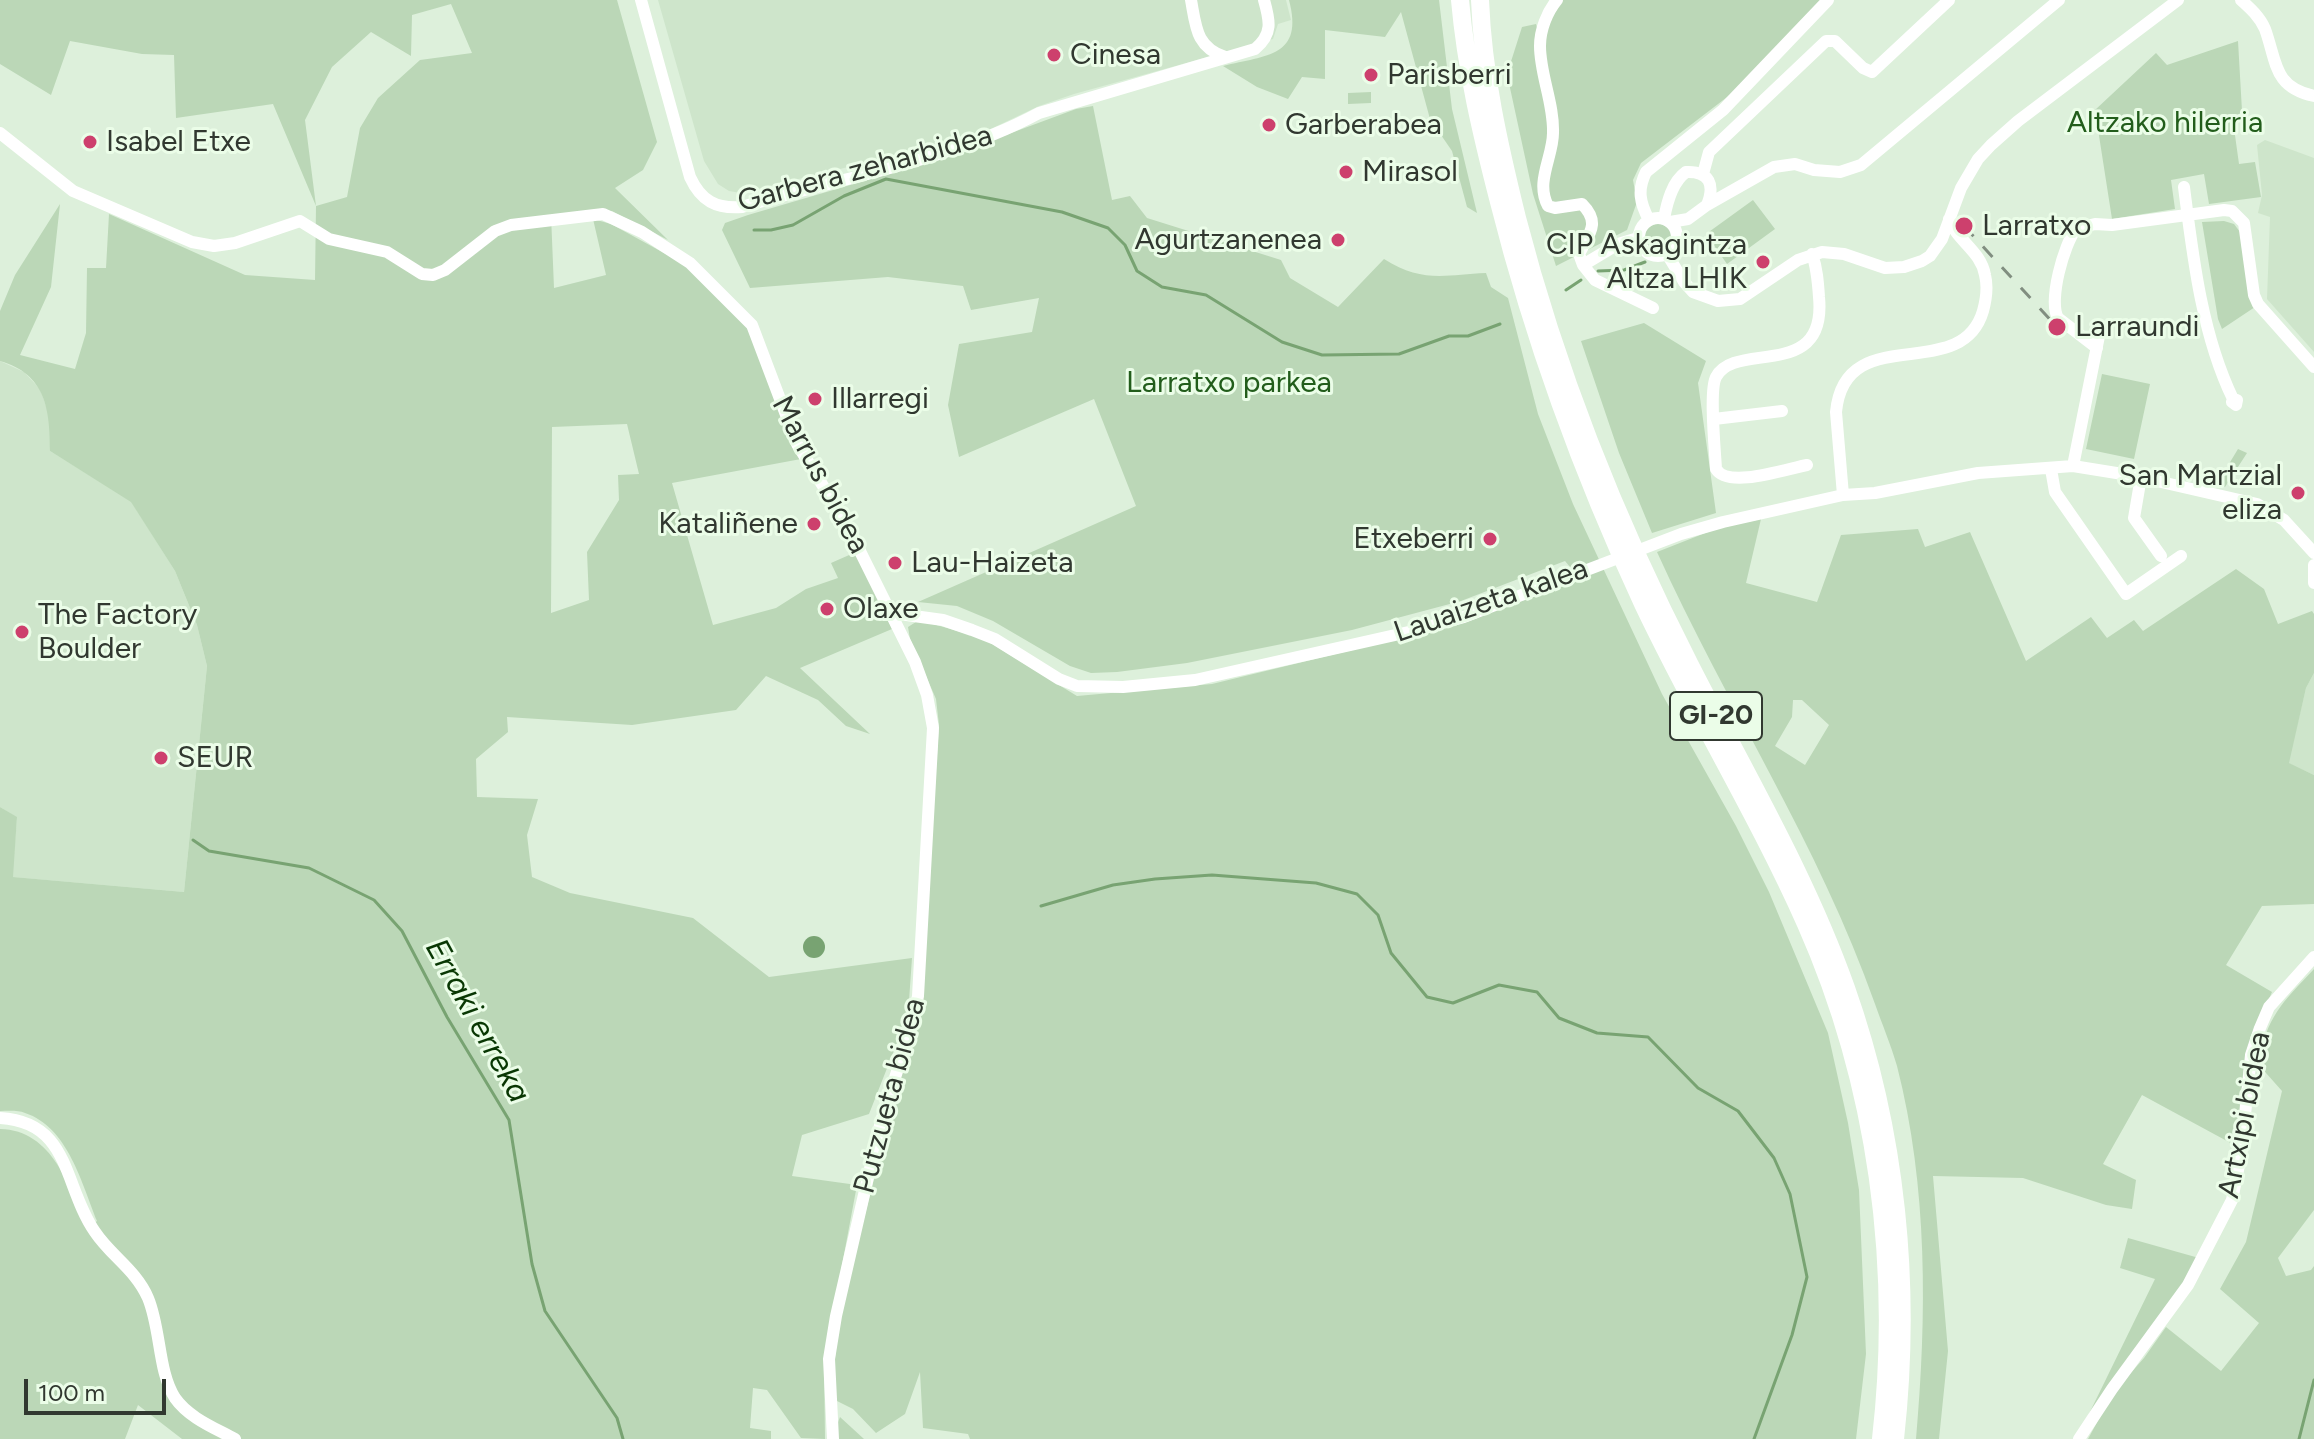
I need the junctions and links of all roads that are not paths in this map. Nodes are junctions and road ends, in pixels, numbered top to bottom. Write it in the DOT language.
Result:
graph roads {
  1 [pos="641,0"];
  2 [pos="1191,0"];
  3 [pos="1264,0"];
  4 [pos="1460,0"];
  5 [pos="1480,0"];
  6 [pos="1557,0"];
  7 [pos="1828,0"];
  8 [pos="1949,0"];
  9 [pos="2059,0"];
  10 [pos="2178,0"];
  11 [pos="2241,0"];
  12 [pos="1225,57"];
  13 [pos="2314,96"];
  14 [pos="0,133"];
  15 [pos="1703,174"];
  16 [pos="2184,187"];
  17 [pos="1707,205"];
  18 [pos="2188,216"];
  19 [pos="1949,219"];
  20 [pos="1649,220"];
  21 [pos="1667,220"];
  22 [pos="1944,235"];
  23 [pos="1638,238"];
  24 [pos="1963,240"];
  25 [pos="1667,254"];
  26 [pos="1812,254"];
  27 [pos="1930,256"];
  28 [pos="1583,265"];
  29 [pos="1904,267"];
  30 [pos="1653,308"];
  31 [pos="2101,326"];
  32 [pos="2097,348"];
  33 [pos="2314,367"];
  34 [pos="2233,399"];
  35 [pos="1782,411"];
  36 [pos="1714,419"];
  37 [pos="1807,465"];
  38 [pos="2073,466"];
  39 [pos="2051,469"];
  40 [pos="2141,477"];
  41 [pos="1843,495"];
  42 [pos="2314,553"];
  43 [pos="2161,556"];
  44 [pos="2181,556"];
  45 [pos="2314,565"];
  46 [pos="2314,583"];
  47 [pos="892,613"];
  48 [pos="914,616"];
  49 [pos="905,639"];
  50 [pos="2314,957"];
  51 [pos="0,1118"];
  52 [pos="235,1439"];
  53 [pos="833,1439"];
  54 [pos="1881,1439"];
  55 [pos="1895,1439"];
  56 [pos="2079,1439"];
  1 -- 12 [label="street, Garbera zeharbidea"];
  2 -- 12 [label="street"];
  3 -- 12 [label="street, Garbera zeharbidea"];
  4 -- 54 [label="highway, GI-20"];
  5 -- 55 [label="highway, GI-20"];
  6 -- 28 [label="street"];
  7 -- 20 [label="street"];
  8 -- 15 [label="street"];
  9 -- 17 [label="street"];
  10 -- 19 [label="street"];
  11 -- 13 [label="street"];
  14 -- 47 [label="street, Marrus bidea"];
  15 -- 17 [label="street"];
  15 -- 21 [label="street"];
  16 -- 18 [label="street"];
  17 -- 21 [label="street"];
  18 -- 32 [label="street"];
  18 -- 33 [label="street"];
  18 -- 34 [label="street"];
  19 -- 22 [label="street"];
  19 -- 24 [label="street"];
  20 -- 21 [label="street"];
  20 -- 23 [label="street"];
  21 -- 25 [label="street"];
  22 -- 24 [label="street"];
  22 -- 27 [label="street"];
  22 -- 29 [label="street"];
  23 -- 25 [label="street"];
  23 -- 28 [label="street"];
  24 -- 27 [label="street"];
  24 -- 41 [label="street"];
  25 -- 26 [label="street"];
  26 -- 29 [label="street"];
  26 -- 36 [label="street"];
  27 -- 29 [label="street"];
  28 -- 30 [label="street"];
  31 -- 32 [label="street"];
  32 -- 38 [label="street"];
  35 -- 36 [label="street"];
  36 -- 37 [label="street"];
  38 -- 39 [label="street, Lauaizeta kalea"];
  38 -- 40 [label="street, Lauaizeta kalea"];
  39 -- 41 [label="street, Lauaizeta kalea"];
  39 -- 44 [label="street"];
  40 -- 42 [label="street, Lauaizeta kalea"];
  40 -- 43 [label="street"];
  41 -- 48 [label="street, Lauaizeta kalea"];
  45 -- 46 [label="street"];
  47 -- 48 [label="street, Lauaizeta kalea"];
  47 -- 49 [label="street, Putzueta bidea"];
  48 -- 49 [label="street"];
  49 -- 53 [label="street, Putzueta bidea"];
  50 -- 56 [label="street, Artxipi bidea"];
  51 -- 52 [label="street"];
}
